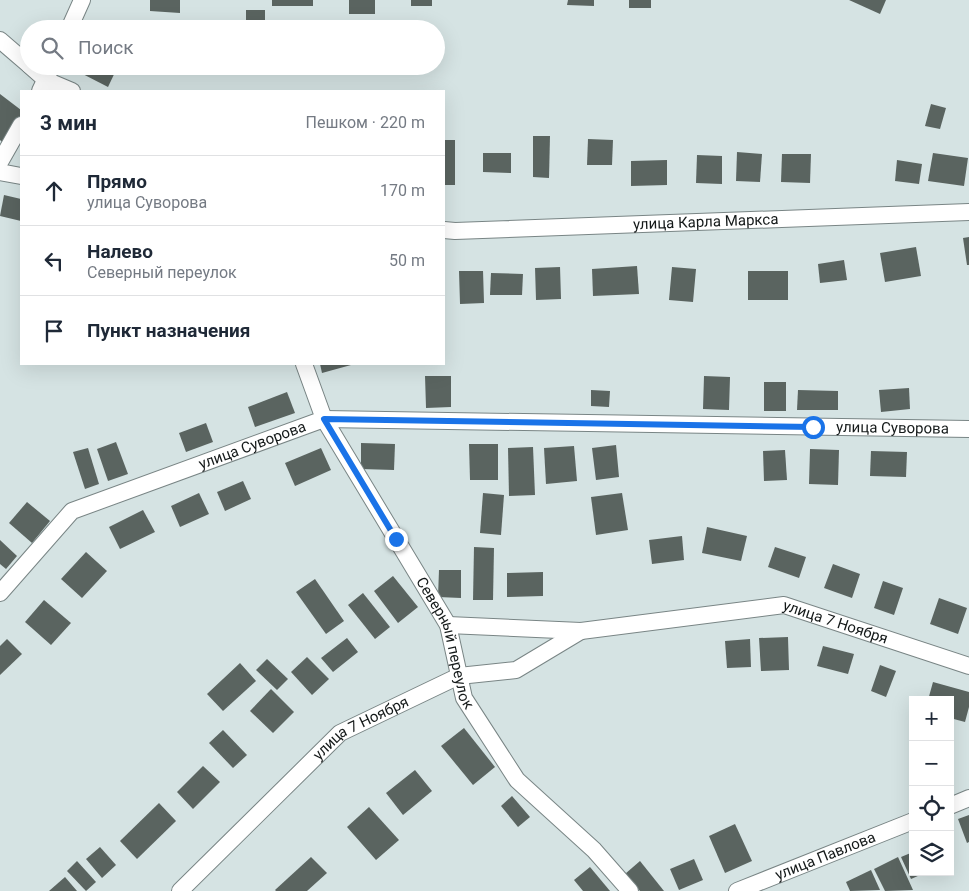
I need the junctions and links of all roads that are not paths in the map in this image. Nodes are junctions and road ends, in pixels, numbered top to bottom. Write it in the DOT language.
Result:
graph roads {
  1 [pos="82,0"];
  2 [pos="73,20"];
  3 [pos="0,40"];
  4 [pos="20,58"];
  5 [pos="46,79"];
  6 [pos="70,90"];
  7 [pos="20,127"];
  8 [pos="0,162"];
  9 [pos="0,172"];
  10 [pos="20,176"];
  11 [pos="969,212"];
  12 [pos="445,230"];
  13 [pos="304,365"];
  14 [pos="324,419"];
  15 [pos="969,429"];
  16 [pos="0,593"];
  17 [pos="448,625"];
  18 [pos="580,631"];
  19 [pos="969,666"];
  20 [pos="459,676"];
  21 [pos="969,798"];
  22 [pos="954,804"];
  23 [pos="909,823"];
  24 [pos="180,891"];
  25 [pos="630,891"];
  26 [pos="737,891"];
  1 -- 2 [label="street"];
  3 -- 4 [label="street"];
  5 -- 6 [label="street"];
  7 -- 8 [label="street"];
  9 -- 10 [label="street"];
  11 -- 12 [label="street, улица Карла Маркса"];
  13 -- 14 [label="street, Северный переулок"];
  14 -- 15 [label="street, улица Суворова"];
  14 -- 16 [label="street, улица Суворова"];
  14 -- 17 [label="street, Северный переулок"];
  17 -- 18 [label="street, улица 7 Ноября"];
  17 -- 20 [label="street, Северный переулок"];
  18 -- 19 [label="street, улица 7 Ноября"];
  18 -- 20 [label="street, улица 7 Ноября"];
  20 -- 24 [label="street, улица 7 Ноября"];
  20 -- 25 [label="street, Северный переулок"];
  21 -- 22 [label="street"];
  23 -- 26 [label="street, улица Павлова"];
}
